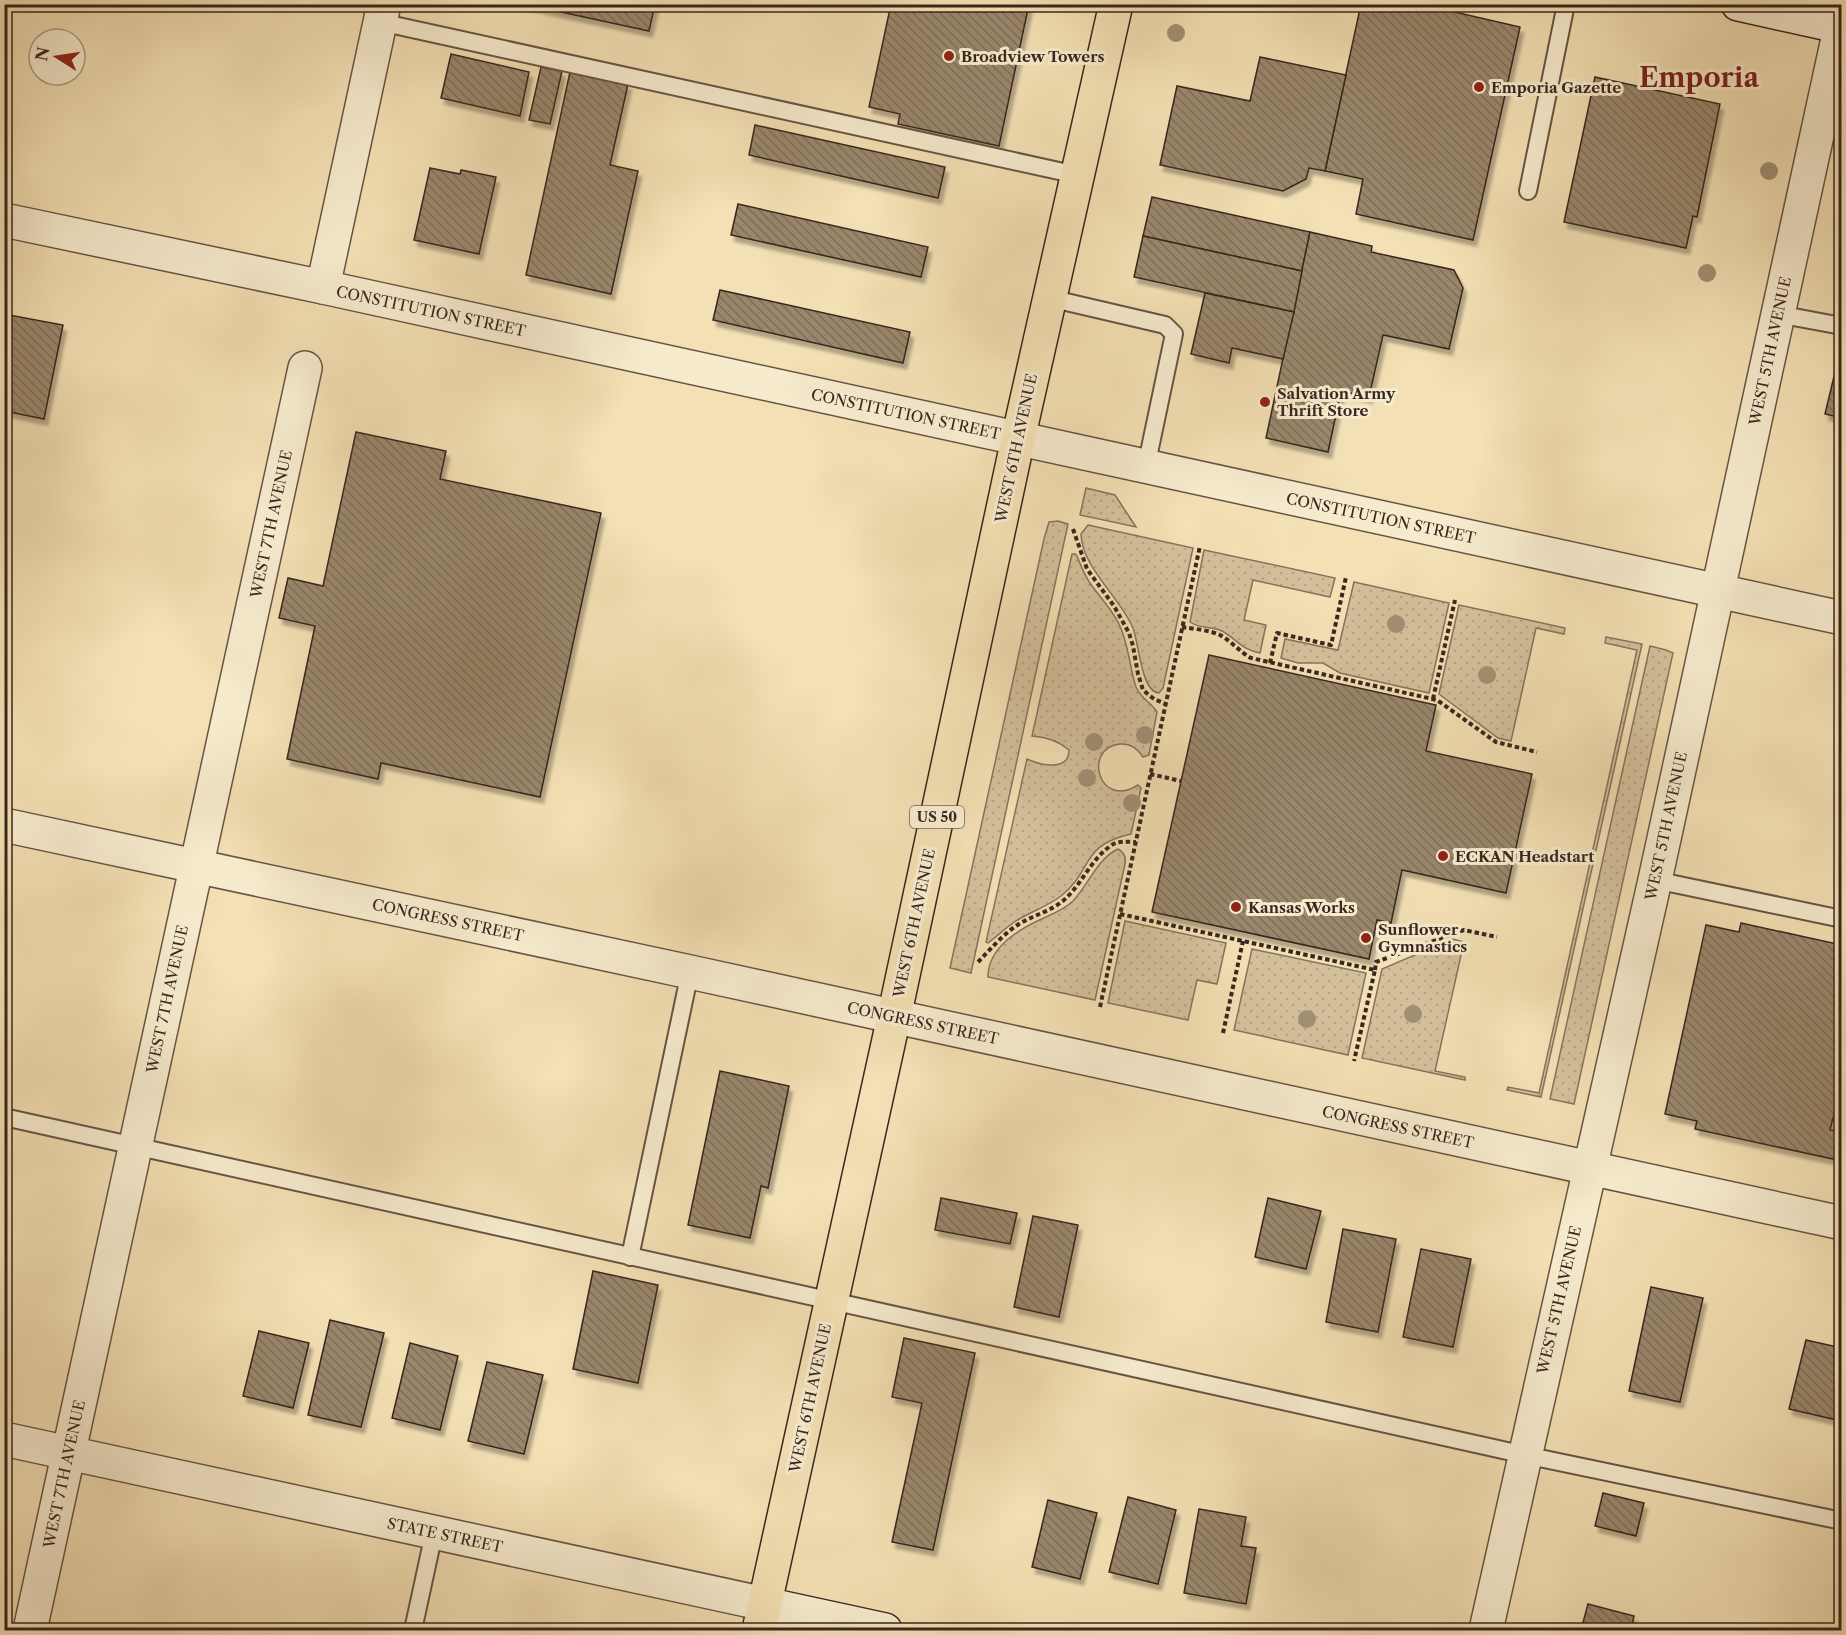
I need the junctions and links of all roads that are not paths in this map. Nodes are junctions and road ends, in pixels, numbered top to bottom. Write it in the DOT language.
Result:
graph roads {
  1 [pos="1116,4"];
  2 [pos="1566,4"];
  3 [pos="1738,4"];
  4 [pos="382,9"];
  5 [pos="1842,20"];
  6 [pos="1841,27"];
  7 [pos="1077,175"];
  8 [pos="1528,191"];
  9 [pos="4,220"];
  10 [pos="323,287"];
  11 [pos="1049,298"];
  12 [pos="1778,314"];
  13 [pos="1842,326"];
  14 [pos="305,368"];
  15 [pos="1018,439"];
  16 [pos="1146,467"];
  17 [pos="1717,591"];
  18 [pos="1842,618"];
  19 [pos="4,825"];
  20 [pos="196,866"];
  21 [pos="1655,880"];
  22 [pos="1842,919"];
  23 [pos="690,972"];
  24 [pos="894,1017"];
  25 [pos="4,1117"];
  26 [pos="136,1146"];
  27 [pos="1588,1169"];
  28 [pos="1842,1223"];
  29 [pos="630,1257"];
  30 [pos="831,1300"];
  31 [pos="4,1439"];
  32 [pos="68,1453"];
  33 [pos="1525,1455"];
  34 [pos="1842,1521"];
  35 [pos="434,1533"];
  36 [pos="762,1617"];
  37 [pos="30,1630"];
  38 [pos="412,1630"];
  39 [pos="885,1630"];
  40 [pos="1486,1630"];
  1 -- 7 [label="main road, WEST 6TH AVENUE / US 50"];
  2 -- 8 [label="lane"];
  3 -- 6 [label="street"];
  4 -- 7 [label="lane"];
  4 -- 10 [label="street"];
  5 -- 6 [label="street, WEST 5TH AVENUE"];
  6 -- 12 [label="street, WEST 5TH AVENUE"];
  7 -- 11 [label="main road, WEST 6TH AVENUE / US 50"];
  9 -- 10 [label="street, CONSTITUTION STREET"];
  10 -- 15 [label="street, CONSTITUTION STREET"];
  11 -- 15 [label="main road, WEST 6TH AVENUE / US 50"];
  11 -- 16 [label="lane"];
  12 -- 13 [label="lane"];
  12 -- 17 [label="street, WEST 5TH AVENUE"];
  14 -- 20 [label="street, WEST 7TH AVENUE"];
  15 -- 16 [label="street, CONSTITUTION STREET"];
  15 -- 24 [label="main road, WEST 6TH AVENUE / US 50"];
  16 -- 17 [label="street, CONSTITUTION STREET"];
  17 -- 18 [label="street, CONSTITUTION STREET"];
  17 -- 21 [label="street, WEST 5TH AVENUE"];
  19 -- 20 [label="street, CONGRESS STREET"];
  20 -- 23 [label="street, CONGRESS STREET"];
  20 -- 26 [label="street, WEST 7TH AVENUE"];
  21 -- 22 [label="lane"];
  21 -- 27 [label="street, WEST 5TH AVENUE"];
  23 -- 24 [label="street, CONGRESS STREET"];
  23 -- 29 [label="lane"];
  24 -- 27 [label="street, CONGRESS STREET"];
  24 -- 30 [label="main road, WEST 6TH AVENUE / US 50"];
  25 -- 26 [label="lane"];
  26 -- 29 [label="lane"];
  26 -- 32 [label="street, WEST 7TH AVENUE"];
  27 -- 28 [label="street, CONGRESS STREET"];
  27 -- 33 [label="street, WEST 5TH AVENUE"];
  29 -- 30 [label="lane"];
  30 -- 33 [label="lane"];
  30 -- 36 [label="main road, WEST 6TH AVENUE / US 50"];
  31 -- 32 [label="street, STATE STREET"];
  32 -- 35 [label="street, STATE STREET"];
  32 -- 37 [label="street, WEST 7TH AVENUE"];
  33 -- 34 [label="lane"];
  33 -- 40 [label="street, WEST 5TH AVENUE"];
  35 -- 36 [label="street, STATE STREET"];
  35 -- 38 [label="lane"];
  36 -- 39 [label="street, STATE STREET"];
}
